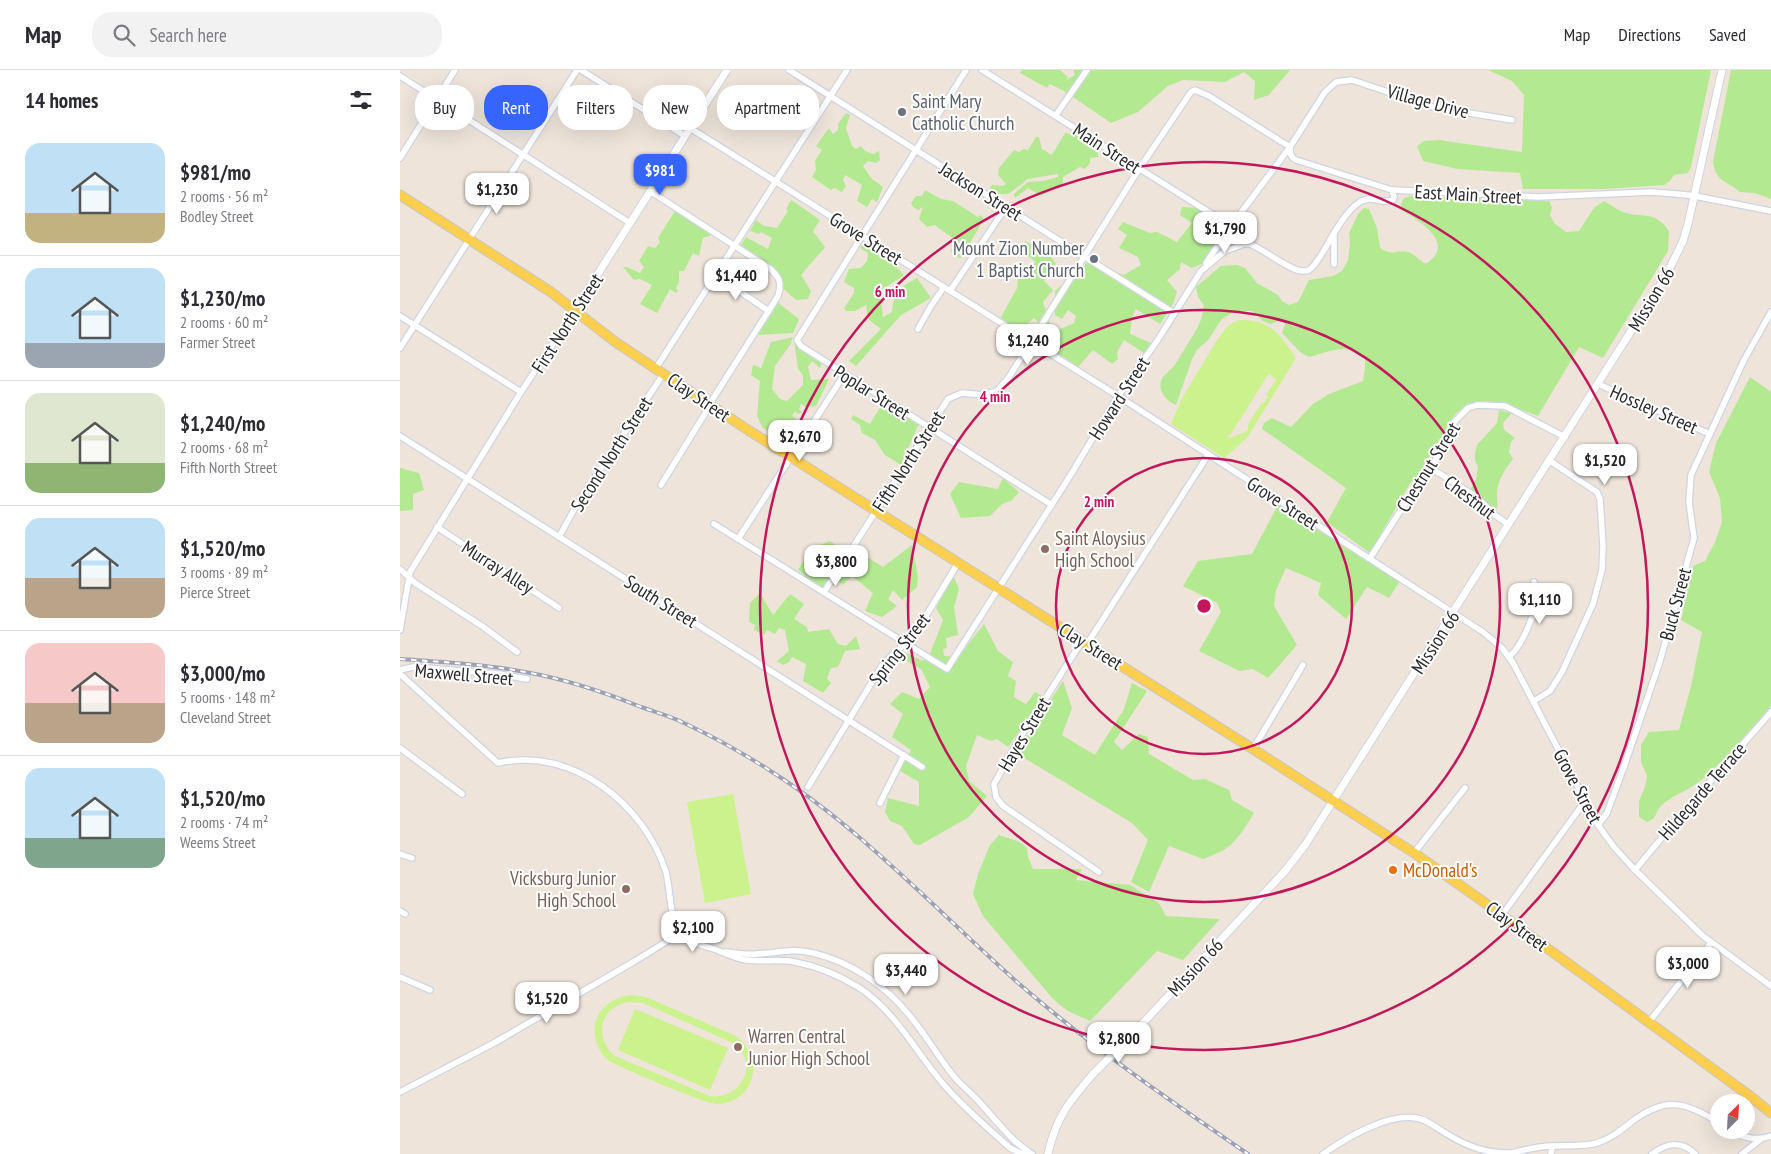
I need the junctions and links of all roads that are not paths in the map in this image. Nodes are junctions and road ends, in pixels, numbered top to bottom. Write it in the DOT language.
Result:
graph roads {
  1 [pos="455,70"];
  2 [pos="577,70"];
  3 [pos="581,70"];
  4 [pos="727,70"];
  5 [pos="788,70"];
  6 [pos="846,70"];
  7 [pos="966,70"];
  8 [pos="982,70"];
  9 [pos="1087,70"];
  10 [pos="1722,70"];
  11 [pos="400,76"];
  12 [pos="415,85"];
  13 [pos="446,85"];
  14 [pos="1194,90"];
  15 [pos="830,96"];
  16 [pos="707,101"];
  17 [pos="1056,115"];
  18 [pos="1512,120"];
  19 [pos="474,123"];
  20 [pos="418,130"];
  21 [pos="689,130"];
  22 [pos="693,130"];
  23 [pos="685,136"];
  24 [pos="1290,147"];
  25 [pos="915,149"];
  26 [pos="523,154"];
  27 [pos="400,158"];
  28 [pos="1139,169"];
  29 [pos="775,181"];
  30 [pos="1392,190"];
  31 [pos="650,192"];
  32 [pos="400,195"];
  33 [pos="1695,196"];
  34 [pos="1006,207"];
  35 [pos="1771,211"];
  36 [pos="630,223"];
  37 [pos="1231,226"];
  38 [pos="1334,233"];
  39 [pos="861,235"];
  40 [pos="470,239"];
  41 [pos="734,245"];
  42 [pos="1084,257"];
  43 [pos="1334,264"];
  44 [pos="1201,271"];
  45 [pos="715,275"];
  46 [pos="944,287"];
  47 [pos="950,291"];
  48 [pos="575,310"];
  49 [pos="769,311"];
  50 [pos="1771,312"];
  51 [pos="1174,314"];
  52 [pos="400,316"];
  53 [pos="415,325"];
  54 [pos="918,328"];
  55 [pos="1031,342"];
  56 [pos="400,348"];
  57 [pos="660,370"];
  58 [pos="844,375"];
  59 [pos="1598,384"];
  60 [pos="522,392"];
  61 [pos="1118,396"];
  62 [pos="710,404"];
  63 [pos="929,428"];
  64 [pos="1710,434"];
  65 [pos="400,436"];
  66 [pos="1565,437"];
  67 [pos="1208,454"];
  68 [pos="791,457"];
  69 [pos="1550,461"];
  70 [pos="1431,468"];
  71 [pos="468,479"];
  72 [pos="661,485"];
  73 [pos="1052,505"];
  74 [pos="876,511"];
  75 [pos="714,524"];
  76 [pos="1509,525"];
  77 [pos="437,527"];
  78 [pos="559,537"];
  79 [pos="738,539"];
  80 [pos="1370,558"];
  81 [pos="958,563"];
  82 [pos="400,569"];
  83 [pos="409,577"];
  84 [pos="1534,582"];
  85 [pos="999,589"];
  86 [pos="824,592"];
  87 [pos="559,608"];
  88 [pos="1454,613"];
  89 [pos="401,618"];
  90 [pos="400,630"];
  91 [pos="1084,642"];
  92 [pos="906,643"];
  93 [pos="517,652"];
  94 [pos="1509,657"];
  95 [pos="1303,665"];
  96 [pos="400,670"];
  97 [pos="400,674"];
  98 [pos="527,679"];
  99 [pos="1534,701"];
  100 [pos="1771,712"];
  101 [pos="849,720"];
  102 [pos="400,748"];
  103 [pos="1253,749"];
  104 [pos="904,756"];
  105 [pos="922,767"];
  106 [pos="808,787"];
  107 [pos="1466,788"];
  108 [pos="462,794"];
  109 [pos="1333,802"];
  110 [pos="880,803"];
  111 [pos="1586,803"];
  112 [pos="1598,825"];
  113 [pos="1414,853"];
  114 [pos="400,854"];
  115 [pos="412,858"];
  116 [pos="1635,870"];
  117 [pos="1099,872"];
  118 [pos="1502,916"];
  119 [pos="680,932"];
  120 [pos="1711,943"];
  121 [pos="721,951"];
  122 [pos="400,977"];
  123 [pos="1771,986"];
  124 [pos="430,990"];
  125 [pos="1649,1022"];
  126 [pos="401,1089"];
  127 [pos="1771,1113"];
  128 [pos="1710,1118"];
  129 [pos="1771,1136"];
  130 [pos="1755,1139"];
  131 [pos="1761,1139"];
  132 [pos="1552,1146"];
  133 [pos="1025,1154"];
  134 [pos="1032,1154"];
  135 [pos="1048,1154"];
  136 [pos="1323,1154"];
  137 [pos="1552,1154"];
  138 [pos="1652,1154"];
  139 [pos="1695,1154"];
  140 [pos="1742,1154"];
  1 -- 13 [label="street"];
  2 -- 26 [label="street"];
  3 -- 23 [label="street"];
  4 -- 16 [label="street, First North Street"];
  5 -- 15 [label="street, Jackson Street"];
  6 -- 15 [label="street, Second North Street"];
  7 -- 25 [label="street"];
  8 -- 17 [label="street, Main Street"];
  9 -- 17 [label="street"];
  10 -- 33 [label="street, Mission 66"];
  11 -- 12 [label="street"];
  14 -- 24 [label="street, East Main Street"];
  14 -- 28 [label="street, Fifth North Street"];
  15 -- 25 [label="street, Jackson Street"];
  15 -- 29 [label="street, Second North Street"];
  17 -- 28 [label="street, Main Street"];
  18 -- 24 [label="street, Village Drive"];
  19 -- 26 [label="street"];
  20 -- 27 [label="street"];
  21 -- 23 [label="street, First North Street"];
  22 -- 29 [label="street, Grove Street"];
  23 -- 31 [label="street, First North Street"];
  24 -- 30 [label="street, East Main Street"];
  24 -- 37 [label="street"];
  25 -- 34 [label="street, Jackson Street"];
  25 -- 39 [label="street"];
  26 -- 36 [label="street"];
  26 -- 40 [label="street"];
  28 -- 37 [label="street, Main Street"];
  28 -- 42 [label="street, Fifth North Street"];
  29 -- 39 [label="street, Grove Street"];
  29 -- 41 [label="street, Second North Street"];
  30 -- 33 [label="street, East Main Street"];
  30 -- 38 [label="street, Howard Street"];
  31 -- 36 [label="street, First North Street"];
  31 -- 41 [label="street"];
  32 -- 40 [label="main road, Clay Street"];
  33 -- 35 [label="street, East Main Street"];
  33 -- 59 [label="street, Mission 66"];
  34 -- 42 [label="street, Jackson Street"];
  34 -- 47 [label="street"];
  36 -- 48 [label="street, First North Street"];
  37 -- 44 [label="street"];
  38 -- 43 [label="street"];
  38 -- 44 [label="street, Howard Street"];
  39 -- 46 [label="street, Grove Street"];
  39 -- 58 [label="street, Poplar Street"];
  40 -- 48 [label="main road, Clay Street"];
  40 -- 53 [label="street"];
  41 -- 45 [label="street, Second North Street"];
  41 -- 49 [label="street"];
  42 -- 51 [label="street, Jackson Street"];
  42 -- 55 [label="street, Fifth North Street"];
  44 -- 51 [label="street, Howard Street"];
  45 -- 49 [label="street"];
  45 -- 57 [label="street, Second North Street"];
  46 -- 47 [label="street, Grove Street"];
  46 -- 54 [label="street"];
  47 -- 55 [label="street, Grove Street"];
  48 -- 57 [label="main road, Clay Street"];
  48 -- 60 [label="street, First North Street"];
  49 -- 62 [label="street"];
  50 -- 64 [label="street, Buck Street"];
  51 -- 61 [label="street, Howard Street"];
  52 -- 53 [label="street"];
  53 -- 56 [label="street"];
  53 -- 60 [label="street"];
  55 -- 61 [label="street, Grove Street"];
  55 -- 63 [label="street, Fifth North Street"];
  57 -- 62 [label="main road, Clay Street"];
  57 -- 78 [label="street, Second North Street"];
  58 -- 63 [label="street, Poplar Street"];
  58 -- 68 [label="street"];
  59 -- 64 [label="street, Hossley Street"];
  59 -- 66 [label="street, Mission 66"];
  60 -- 71 [label="street, First North Street"];
  61 -- 67 [label="street, Grove Street"];
  61 -- 73 [label="street, Howard Street"];
  62 -- 68 [label="main road, Clay Street"];
  62 -- 72 [label="street"];
  63 -- 73 [label="street, Poplar Street"];
  63 -- 74 [label="street, Fifth North Street"];
  64 -- 112 [label="street, Buck Street"];
  65 -- 71 [label="street, South Street"];
  66 -- 69 [label="street, Mission 66"];
  66 -- 70 [label="street, Chestnut Street"];
  67 -- 80 [label="street, Grove Street"];
  67 -- 91 [label="street, Hayes Street"];
  68 -- 74 [label="main road, Clay Street"];
  68 -- 79 [label="street"];
  69 -- 76 [label="street, Mission 66"];
  69 -- 99 [label="street"];
  70 -- 76 [label="street, Chestnut"];
  70 -- 80 [label="street, Chestnut Street"];
  71 -- 77 [label="street, First North Street"];
  71 -- 78 [label="street, South Street"];
  73 -- 85 [label="street, Howard Street"];
  74 -- 81 [label="main road, Clay Street"];
  74 -- 86 [label="street, Fifth North Street"];
  75 -- 79 [label="street"];
  76 -- 88 [label="street, Mission 66"];
  77 -- 83 [label="street, First North Street"];
  77 -- 87 [label="street, Murray Alley"];
  78 -- 101 [label="street, South Street"];
  79 -- 86 [label="street"];
  80 -- 88 [label="street, Grove Street"];
  81 -- 85 [label="main road, Clay Street"];
  81 -- 92 [label="street, Spring Street"];
  82 -- 83 [label="street"];
  83 -- 89 [label="street, First North Street"];
  83 -- 93 [label="street"];
  84 -- 94 [label="street"];
  85 -- 91 [label="main road, Clay Street"];
  85 -- 92 [label="street, Howard Street"];
  86 -- 92 [label="street"];
  88 -- 94 [label="street, Grove Street"];
  88 -- 109 [label="street, Mission 66"];
  89 -- 90 [label="street, First North Street"];
  91 -- 103 [label="main road, Clay Street"];
  91 -- 117 [label="street, Hayes Street"];
  92 -- 101 [label="street, Spring Street"];
  94 -- 99 [label="street, Grove Street"];
  95 -- 103 [label="street"];
  96 -- 98 [label="street, Maxwell Street"];
  97 -- 119 [label="street"];
  99 -- 111 [label="street, Grove Street"];
  100 -- 116 [label="street, Hildegarde Terrace"];
  101 -- 104 [label="street, South Street"];
  101 -- 106 [label="street, Spring Street"];
  102 -- 108 [label="street"];
  103 -- 109 [label="main road, Clay Street"];
  104 -- 105 [label="street, South Street"];
  104 -- 110 [label="street"];
  107 -- 113 [label="street"];
  109 -- 113 [label="main road, Clay Street"];
  109 -- 135 [label="street, Mission 66, bridge"];
  111 -- 112 [label="street, Grove Street"];
  111 -- 118 [label="street"];
  112 -- 116 [label="street, Grove Street"];
  113 -- 118 [label="main road, Clay Street"];
  114 -- 115 [label="street"];
  116 -- 120 [label="street, Grove Street"];
  118 -- 125 [label="main road, Clay Street"];
  119 -- 121 [label="street"];
  119 -- 126 [label="street"];
  120 -- 123 [label="street, Grove Street"];
  120 -- 125 [label="street"];
  121 -- 133 [label="street"];
  121 -- 134 [label="street"];
  122 -- 124 [label="street"];
  125 -- 127 [label="main road, Clay Street"];
  128 -- 132 [label="street"];
  129 -- 131 [label="street"];
  130 -- 131 [label="street"];
  131 -- 140 [label="street"];
  132 -- 136 [label="street"];
  132 -- 137 [label="street"];
  138 -- 139 [label="street"];
}
